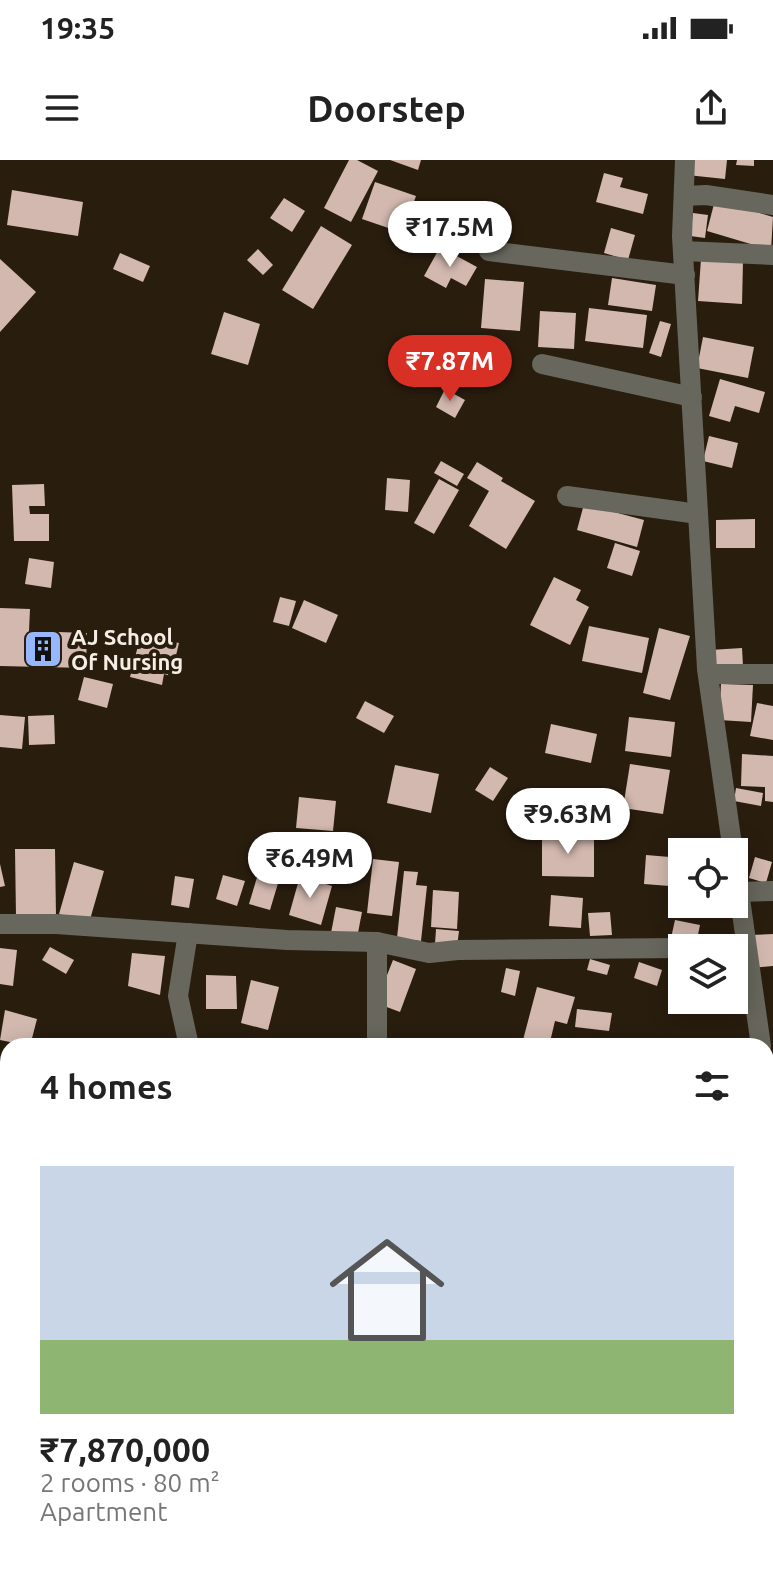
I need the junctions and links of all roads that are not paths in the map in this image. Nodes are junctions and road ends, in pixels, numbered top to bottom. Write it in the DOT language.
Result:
graph roads {
  1 [pos="685,160"];
  2 [pos="684,196"];
  3 [pos="773,205"];
  4 [pos="489,251"];
  5 [pos="683,251"];
  6 [pos="773,255"];
  7 [pos="685,275"];
  8 [pos="542,364"];
  9 [pos="692,397"];
  10 [pos="567,496"];
  11 [pos="698,514"];
  12 [pos="708,674"];
  13 [pos="773,674"];
  14 [pos="732,838"];
  15 [pos="773,891"];
  16 [pos="748,892"];
  17 [pos="0,924"];
  18 [pos="188,933"];
  19 [pos="377,942"];
  20 [pos="668,948"];
  21 [pos="748,985"];
  22 [pos="187,1038"];
  23 [pos="377,1038"];
  24 [pos="759,1038"];
  1 -- 2 [label="street"];
  2 -- 3 [label="street"];
  2 -- 5 [label="street"];
  4 -- 7 [label="street"];
  5 -- 6 [label="street"];
  5 -- 7 [label="street"];
  7 -- 9 [label="street"];
  8 -- 9 [label="street"];
  9 -- 11 [label="street"];
  10 -- 11 [label="street"];
  11 -- 12 [label="street"];
  12 -- 13 [label="street"];
  12 -- 14 [label="street"];
  15 -- 16 [label="street"];
  17 -- 18 [label="street"];
  18 -- 19 [label="street"];
  18 -- 22 [label="street"];
  19 -- 20 [label="street"];
  19 -- 23 [label="street"];
  21 -- 24 [label="street"];
}
